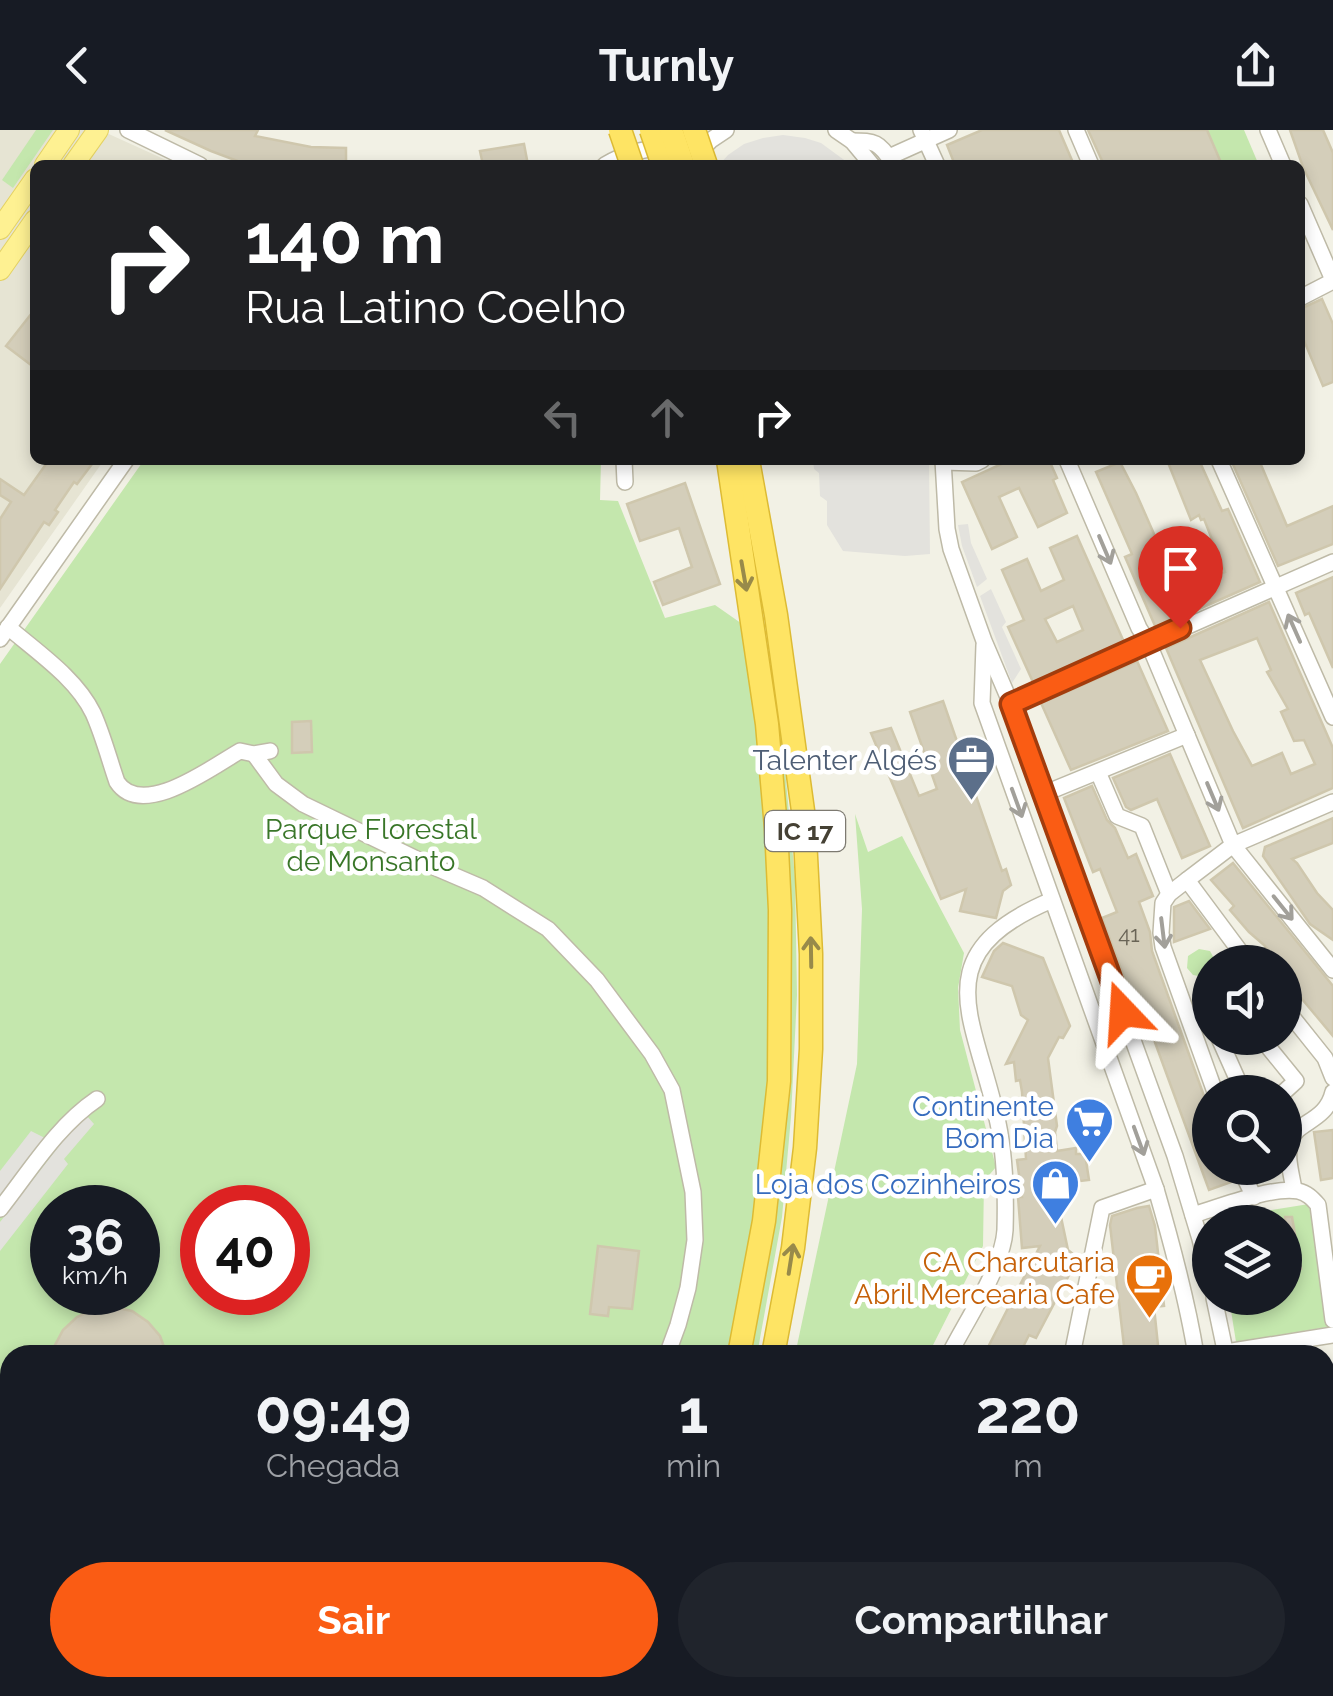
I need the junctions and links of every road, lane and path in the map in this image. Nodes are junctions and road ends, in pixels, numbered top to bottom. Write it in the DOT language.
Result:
graph roads {
  1 [pos="69,130"];
  2 [pos="98,130"];
  3 [pos="128,130"];
  4 [pos="620,130"];
  5 [pos="682,130"];
  6 [pos="836,130"];
  7 [pos="949,130"];
  8 [pos="1076,130"];
  9 [pos="1268,130"];
  10 [pos="721,132"];
  11 [pos="924,135"];
  12 [pos="852,141"];
  13 [pos="662,143"];
  14 [pos="701,147"];
  15 [pos="48,160"];
  16 [pos="77,160"];
  17 [pos="190,160"];
  18 [pos="616,160"];
  19 [pos="630,160"];
  20 [pos="681,160"];
  21 [pos="868,160"];
  22 [pos="891,160"];
  23 [pos="893,160"];
  24 [pos="935,160"];
  25 [pos="1089,160"];
  26 [pos="1281,160"];
  27 [pos="30,186"];
  28 [pos="1305,216"];
  29 [pos="30,227"];
  30 [pos="0,229"];
  31 [pos="0,270"];
  32 [pos="1333,280"];
  33 [pos="1305,295"];
  34 [pos="122,465"];
  35 [pos="624,465"];
  36 [pos="739,465"];
  37 [pos="943,465"];
  38 [pos="1069,465"];
  39 [pos="1221,465"];
  40 [pos="625,482"];
  41 [pos="1333,562"];
  42 [pos="1276,587"];
  43 [pos="4,633"];
  44 [pos="984,641"];
  45 [pos="1148,642"];
  46 [pos="1011,704"];
  47 [pos="1333,718"];
  48 [pos="1187,735"];
  49 [pos="1098,772"];
  50 [pos="1043,794"];
  51 [pos="1333,802"];
  52 [pos="1233,845"];
  53 [pos="1187,880"];
  54 [pos="1168,894"];
  55 [pos="1052,900"];
  56 [pos="1235,945"];
  57 [pos="1327,952"];
  58 [pos="1333,970"];
  59 [pos="1302,1029"];
  60 [pos="1275,1055"];
  61 [pos="1209,1075"];
  62 [pos="1291,1075"];
  63 [pos="1333,1078"];
  64 [pos="1152,1090"];
  65 [pos="1333,1092"];
  66 [pos="98,1100"];
  67 [pos="1124,1100"];
  68 [pos="1302,1128"];
  69 [pos="1249,1185"];
  70 [pos="1293,1185"];
  71 [pos="1156,1189"];
  72 [pos="1294,1190"];
  73 [pos="1254,1197"];
  74 [pos="1227,1205"];
  75 [pos="0,1209"];
  76 [pos="1192,1212"];
  77 [pos="1218,1315"];
  78 [pos="1333,1320"];
  79 [pos="1333,1335"];
  80 [pos="671,1345"];
  81 [pos="742,1345"];
  82 [pos="775,1345"];
  83 [pos="953,1345"];
  84 [pos="1074,1345"];
  85 [pos="1194,1345"];
  86 [pos="1224,1345"];
  87 [pos="1304,1345"];
  1 -- 15 [label="main road"];
  2 -- 16 [label="main road"];
  3 -- 17 [label="street"];
  4 -- 19 [label="highway, bridge"];
  5 -- 13 [label="street"];
  6 -- 12 [label="street"];
  7 -- 11 [label="street"];
  8 -- 25 [label="street"];
  9 -- 26 [label="street"];
  10 -- 14 [label="street"];
  11 -- 23 [label="street"];
  11 -- 24 [label="street"];
  12 -- 21 [label="street"];
  12 -- 22 [label="street"];
  13 -- 14 [label="street"];
  13 -- 18 [label="street"];
  13 -- 20 [label="highway, bridge"];
  27 -- 30 [label="main road"];
  28 -- 32 [label="street"];
  29 -- 31 [label="main road"];
  32 -- 33 [label="street"];
  34 -- 43 [label="street"];
  35 -- 40 [label="street"];
  36 -- 81 [label="highway, IC 17, one-way"];
  82 -- 36 [label="highway, IC 17, one-way"];
  37 -- 44 [label="street"];
  38 -- 45 [label="street, one-way"];
  39 -- 42 [label="street"];
  41 -- 42 [label="street"];
  42 -- 45 [label="street"];
  47 -- 42 [label="street, one-way"];
  43 -- 80 [label="street"];
  44 -- 46 [label="street"];
  44 -- 55 [label="street, one-way"];
  45 -- 46 [label="street"];
  45 -- 48 [label="street"];
  46 -- 50 [label="street"];
  48 -- 49 [label="street"];
  48 -- 52 [label="street, one-way"];
  49 -- 50 [label="street"];
  49 -- 54 [label="street"];
  50 -- 64 [label="street"];
  51 -- 52 [label="street"];
  52 -- 53 [label="street"];
  52 -- 57 [label="street, one-way"];
  53 -- 54 [label="street"];
  53 -- 56 [label="street"];
  54 -- 61 [label="street, one-way"];
  55 -- 67 [label="street"];
  55 -- 83 [label="street"];
  57 -- 58 [label="street"];
  59 -- 63 [label="street"];
  60 -- 62 [label="street"];
  64 -- 67 [label="street"];
  64 -- 76 [label="street"];
  65 -- 68 [label="street"];
  66 -- 75 [label="street"];
  67 -- 71 [label="street, one-way"];
  69 -- 73 [label="street"];
  70 -- 72 [label="street"];
  71 -- 84 [label="street"];
  71 -- 85 [label="street"];
  72 -- 73 [label="street"];
  72 -- 78 [label="street"];
  73 -- 74 [label="street"];
  77 -- 86 [label="street"];
  79 -- 87 [label="street"];
}
